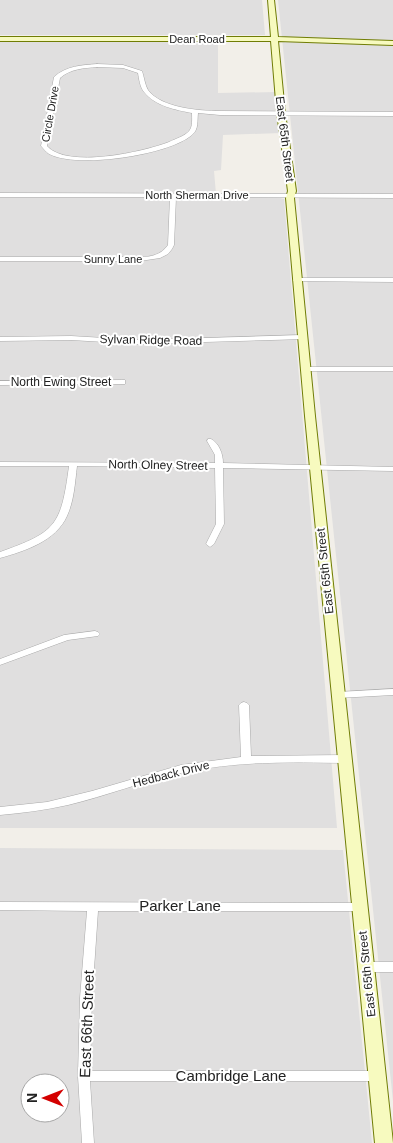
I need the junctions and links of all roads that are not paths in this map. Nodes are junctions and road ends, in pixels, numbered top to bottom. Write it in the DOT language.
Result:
graph roads {
  1 [pos="271,0"];
  2 [pos="0,39"];
  3 [pos="274,39"];
  4 [pos="393,44"];
  5 [pos="195,111"];
  6 [pos="281,113"];
  7 [pos="393,114"];
  8 [pos="0,195"];
  9 [pos="173,195"];
  10 [pos="290,195"];
  11 [pos="393,196"];
  12 [pos="0,259"];
  13 [pos="296,280"];
  14 [pos="393,280"];
  15 [pos="302,337"];
  16 [pos="0,339"];
  17 [pos="305,369"];
  18 [pos="393,369"];
  19 [pos="122,382"];
  20 [pos="0,383"];
  21 [pos="211,441"];
  22 [pos="0,464"];
  23 [pos="73,464"];
  24 [pos="220,466"];
  25 [pos="315,468"];
  26 [pos="393,469"];
  27 [pos="210,544"];
  28 [pos="0,555"];
  29 [pos="95,634"];
  30 [pos="0,662"];
  31 [pos="393,692"];
  32 [pos="338,695"];
  33 [pos="244,705"];
  34 [pos="344,759"];
  35 [pos="246,760"];
  36 [pos="0,811"];
  37 [pos="0,906"];
  38 [pos="93,906"];
  39 [pos="359,906"];
  40 [pos="366,967"];
  41 [pos="393,967"];
  42 [pos="84,1076"];
  43 [pos="378,1076"];
  44 [pos="88,1143"];
  45 [pos="384,1143"];
  1 -- 3 [label="street, East 65th Street"];
  2 -- 3 [label="street, Dean Road"];
  3 -- 4 [label="street, Dean Road"];
  3 -- 6 [label="street, East 65th Street"];
  5 -- 5 [label="street, Circle Drive"];
  5 -- 6 [label="street"];
  6 -- 7 [label="street"];
  6 -- 10 [label="street, East 65th Street"];
  8 -- 9 [label="street, North Sherman Drive"];
  9 -- 10 [label="street, North Sherman Drive"];
  9 -- 12 [label="street, Sunny Lane"];
  10 -- 11 [label="street, North Sherman Drive"];
  10 -- 13 [label="street, East 65th Street"];
  13 -- 14 [label="street"];
  13 -- 15 [label="street, East 65th Street"];
  15 -- 16 [label="street, Sylvan Ridge Road"];
  15 -- 17 [label="street, East 65th Street"];
  17 -- 18 [label="street"];
  17 -- 25 [label="street, East 65th Street"];
  19 -- 20 [label="street, North Ewing Street"];
  21 -- 24 [label="street"];
  22 -- 23 [label="street, North Olney Street"];
  23 -- 24 [label="street, North Olney Street"];
  23 -- 28 [label="street"];
  24 -- 25 [label="street, North Olney Street"];
  24 -- 27 [label="street"];
  25 -- 26 [label="street"];
  25 -- 32 [label="street, East 65th Street"];
  29 -- 30 [label="street"];
  31 -- 32 [label="street"];
  32 -- 34 [label="street, East 65th Street"];
  33 -- 35 [label="street"];
  34 -- 35 [label="street, Hedback Drive"];
  34 -- 39 [label="street, East 65th Street"];
  35 -- 36 [label="street, Hedback Drive"];
  37 -- 38 [label="street, Parker Lane"];
  38 -- 39 [label="street, Parker Lane"];
  38 -- 42 [label="street, East 66th Street"];
  39 -- 40 [label="street, East 65th Street"];
  40 -- 41 [label="street"];
  40 -- 43 [label="street, East 65th Street"];
  42 -- 43 [label="street, Cambridge Lane"];
  42 -- 44 [label="street, East 66th Street"];
  43 -- 45 [label="street, East 65th Street"];
}
